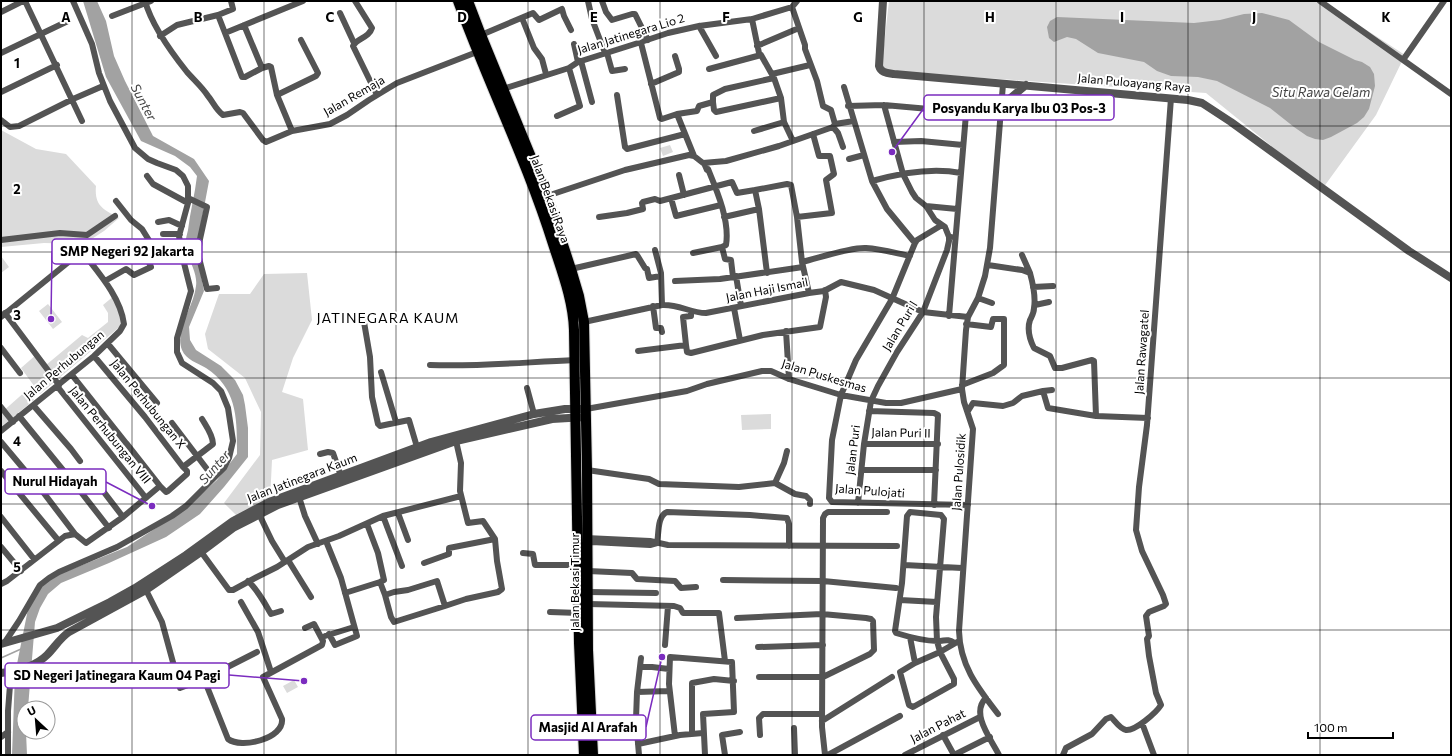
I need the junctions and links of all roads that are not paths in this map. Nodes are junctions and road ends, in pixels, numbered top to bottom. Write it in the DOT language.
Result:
graph roads {
  1 [pos="24,1"];
  2 [pos="73,1"];
  3 [pos="231,1"];
  4 [pos="303,1"];
  5 [pos="355,1"];
  6 [pos="458,1"];
  7 [pos="468,1"];
  8 [pos="588,1"];
  9 [pos="602,1"];
  10 [pos="797,1"];
  11 [pos="883,1"];
  12 [pos="1320,1"];
  13 [pos="1444,1"];
  14 [pos="147,2"];
  15 [pos="792,7"];
  16 [pos="1,12"];
  17 [pos="340,13"];
  18 [pos="218,15"];
  19 [pos="112,16"];
  20 [pos="522,18"];
  21 [pos="752,20"];
  22 [pos="68,21"];
  23 [pos="244,25"];
  24 [pos="699,26"];
  25 [pos="799,28"];
  26 [pos="571,30"];
  27 [pos="225,33"];
  28 [pos="41,34"];
  29 [pos="481,35"];
  30 [pos="162,38"];
  31 [pos="302,40"];
  32 [pos="648,40"];
  33 [pos="158,42"];
  34 [pos="354,43"];
  35 [pos="641,43"];
  36 [pos="574,44"];
  37 [pos="757,46"];
  38 [pos="478,52"];
  39 [pos="1,53"];
  40 [pos="606,53"];
  41 [pos="762,55"];
  42 [pos="674,56"];
  43 [pos="716,56"];
  44 [pos="1402,60"];
  45 [pos="579,61"];
  46 [pos="56,65"];
  47 [pos="810,65"];
  48 [pos="262,68"];
  49 [pos="569,68"];
  50 [pos="625,69"];
  51 [pos="709,69"];
  52 [pos="546,74"];
  53 [pos="773,76"];
  54 [pos="651,84"];
  55 [pos="1003,84"];
  56 [pos="1026,85"];
  57 [pos="103,86"];
  58 [pos="844,87"];
  59 [pos="503,89"];
  60 [pos="1,92"];
  61 [pos="1451,94"];
  62 [pos="277,95"];
  63 [pos="377,95"];
  64 [pos="617,95"];
  65 [pos="781,98"];
  66 [pos="1171,98"];
  67 [pos="73,99"];
  68 [pos="592,102"];
  69 [pos="713,102"];
  70 [pos="884,105"];
  71 [pos="848,106"];
  72 [pos="1001,106"];
  73 [pos="677,114"];
  74 [pos="966,114"];
  75 [pos="981,115"];
  76 [pos="557,116"];
  77 [pos="1,120"];
  78 [pos="82,121"];
  79 [pos="854,121"];
  80 [pos="784,122"];
  81 [pos="834,126"];
  82 [pos="292,131"];
  83 [pos="754,131"];
  84 [pos="685,134"];
  85 [pos="813,134"];
  86 [pos="793,141"];
  87 [pos="894,142"];
  88 [pos="963,145"];
  89 [pos="842,147"];
  90 [pos="864,155"];
  91 [pos="694,156"];
  92 [pos="849,159"];
  93 [pos="704,163"];
  94 [pos="902,174"];
  95 [pos="961,174"];
  96 [pos="679,175"];
  97 [pos="147,176"];
  98 [pos="872,182"];
  99 [pos="715,186"];
  100 [pos="755,190"];
  101 [pos="684,195"];
  102 [pos="547,196"];
  103 [pos="671,198"];
  104 [pos="189,200"];
  105 [pos="116,201"];
  106 [pos="721,205"];
  107 [pos="926,206"];
  108 [pos="759,209"];
  109 [pos="957,209"];
  110 [pos="115,216"];
  111 [pos="599,217"];
  112 [pos="724,217"];
  113 [pos="797,217"];
  114 [pos="158,222"];
  115 [pos="942,225"];
  116 [pos="182,226"];
  117 [pos="163,234"];
  118 [pos="180,234"];
  119 [pos="952,237"];
  120 [pos="1,240"];
  121 [pos="915,243"];
  122 [pos="180,244"];
  123 [pos="722,247"];
  124 [pos="155,250"];
  125 [pos="655,250"];
  126 [pos="693,253"];
  127 [pos="1022,255"];
  128 [pos="910,256"];
  129 [pos="944,258"];
  130 [pos="954,258"];
  131 [pos="802,264"];
  132 [pos="988,266"];
  133 [pos="571,269"];
  134 [pos="767,273"];
  135 [pos="1030,273"];
  136 [pos="661,276"];
  137 [pos="734,277"];
  138 [pos="1451,278"];
  139 [pos="104,280"];
  140 [pos="675,281"];
  141 [pos="1054,286"];
  142 [pos="1033,287"];
  143 [pos="217,288"];
  144 [pos="825,290"];
  145 [pos="809,293"];
  146 [pos="978,298"];
  147 [pos="892,299"];
  148 [pos="1049,302"];
  149 [pos="992,303"];
  150 [pos="662,305"];
  151 [pos="1035,305"];
  152 [pos="653,306"];
  153 [pos="741,306"];
  154 [pos="734,308"];
  155 [pos="691,312"];
  156 [pos="923,312"];
  157 [pos="3,315"];
  158 [pos="949,316"];
  159 [pos="968,317"];
  160 [pos="364,322"];
  161 [pos="584,322"];
  162 [pos="966,324"];
  163 [pos="786,331"];
  164 [pos="662,332"];
  165 [pos="740,340"];
  166 [pos="108,344"];
  167 [pos="686,345"];
  168 [pos="1,348"];
  169 [pos="638,351"];
  170 [pos="94,356"];
  171 [pos="574,360"];
  172 [pos="430,365"];
  173 [pos="381,372"];
  174 [pos="20,373"];
  175 [pos="72,375"];
  176 [pos="789,379"];
  177 [pos="58,385"];
  178 [pos="962,387"];
  179 [pos="527,388"];
  180 [pos="1052,390"];
  181 [pos="1043,391"];
  182 [pos="841,394"];
  183 [pos="871,401"];
  184 [pos="157,403"];
  185 [pos="33,405"];
  186 [pos="1,407"];
  187 [pos="869,411"];
  188 [pos="968,411"];
  189 [pos="581,413"];
  190 [pos="534,414"];
  191 [pos="20,416"];
  192 [pos="1096,416"];
  193 [pos="1148,418"];
  194 [pos="202,419"];
  195 [pos="13,422"];
  196 [pos="172,422"];
  197 [pos="396,422"];
  198 [pos="1,431"];
  199 [pos="471,434"];
  200 [pos="456,441"];
  201 [pos="1,442"];
  202 [pos="864,444"];
  203 [pos="938,444"];
  204 [pos="417,448"];
  205 [pos="787,451"];
  206 [pos="320,454"];
  207 [pos="197,455"];
  208 [pos="80,461"];
  209 [pos="183,467"];
  210 [pos="587,470"];
  211 [pos="862,470"];
  212 [pos="936,470"];
  213 [pos="1,472"];
  214 [pos="210,473"];
  215 [pos="90,474"];
  216 [pos="67,476"];
  217 [pos="341,476"];
  218 [pos="775,483"];
  219 [pos="160,486"];
  220 [pos="77,487"];
  221 [pos="461,496"];
  222 [pos="146,498"];
  223 [pos="300,498"];
  224 [pos="858,503"];
  225 [pos="810,504"];
  226 [pos="934,505"];
  227 [pos="968,505"];
  228 [pos="887,512"];
  229 [pos="398,513"];
  230 [pos="259,514"];
  231 [pos="383,516"];
  232 [pos="1,517"];
  233 [pos="123,517"];
  234 [pos="367,524"];
  235 [pos="109,528"];
  236 [pos="76,534"];
  237 [pos="495,538"];
  238 [pos="58,540"];
  239 [pos="408,540"];
  240 [pos="584,540"];
  241 [pos="326,541"];
  242 [pos="318,544"];
  243 [pos="657,544"];
  244 [pos="789,546"];
  245 [pos="897,546"];
  246 [pos="1,547"];
  247 [pos="823,547"];
  248 [pos="199,550"];
  249 [pos="524,553"];
  250 [pos="34,559"];
  251 [pos="287,561"];
  252 [pos="424,563"];
  253 [pos="578,565"];
  254 [pos="402,566"];
  255 [pos="904,566"];
  256 [pos="940,568"];
  257 [pos="962,568"];
  258 [pos="21,571"];
  259 [pos="588,571"];
  260 [pos="723,580"];
  261 [pos="248,581"];
  262 [pos="382,581"];
  263 [pos="823,581"];
  264 [pos="1,584"];
  265 [pos="696,587"];
  266 [pos="896,588"];
  267 [pos="146,590"];
  268 [pos="588,592"];
  269 [pos="345,593"];
  270 [pos="656,593"];
  271 [pos="385,595"];
  272 [pos="311,596"];
  273 [pos="900,600"];
  274 [pos="241,602"];
  275 [pos="937,602"];
  276 [pos="588,604"];
  277 [pos="445,606"];
  278 [pos="668,606"];
  279 [pos="280,611"];
  280 [pos="550,612"];
  281 [pos="579,613"];
  282 [pos="822,614"];
  283 [pos="737,618"];
  284 [pos="354,626"];
  285 [pos="305,628"];
  286 [pos="54,629"];
  287 [pos="329,634"];
  288 [pos="62,637"];
  289 [pos="910,637"];
  290 [pos="322,640"];
  291 [pos="937,641"];
  292 [pos="6,642"];
  293 [pos="957,642"];
  294 [pos="665,645"];
  295 [pos="823,646"];
  296 [pos="758,647"];
  297 [pos="257,652"];
  298 [pos="940,652"];
  299 [pos="641,658"];
  300 [pos="725,661"];
  301 [pos="916,663"];
  302 [pos="640,667"];
  303 [pos="669,669"];
  304 [pos="12,672"];
  305 [pos="271,672"];
  306 [pos="1,673"];
  307 [pos="759,677"];
  308 [pos="822,677"];
  309 [pos="892,677"];
  310 [pos="204,679"];
  311 [pos="734,681"];
  312 [pos="669,691"];
  313 [pos="637,692"];
  314 [pos="986,698"];
  315 [pos="998,714"];
  316 [pos="900,716"];
  317 [pos="822,717"];
  318 [pos="980,717"];
  319 [pos="636,719"];
  320 [pos="590,720"];
  321 [pos="1142,723"];
  322 [pos="794,728"];
  323 [pos="8,732"];
  324 [pos="740,732"];
  325 [pos="692,734"];
  326 [pos="703,734"];
  327 [pos="760,735"];
  328 [pos="944,735"];
  329 [pos="675,736"];
  330 [pos="1,737"];
  331 [pos="990,737"];
  332 [pos="638,744"];
  333 [pos="8,755"];
  334 [pos="584,755"];
  335 [pos="592,755"];
  336 [pos="639,755"];
  337 [pos="705,755"];
  338 [pos="726,755"];
  339 [pos="795,755"];
  340 [pos="826,755"];
  341 [pos="905,755"];
  342 [pos="954,755"];
  343 [pos="999,755"];
  344 [pos="1063,755"];
  345 [pos="1154,755"];
  1 -- 16 [label="street"];
  1 -- 28 [label="street"];
  2 -- 57 [label="street"];
  3 -- 18 [label="street"];
  4 -- 23 [label="street"];
  5 -- 34 [label="street"];
  6 -- 38 [label="main road, Jalan Bekasi Raya"];
  7 -- 29 [label="main road, Jalan Bekasi Raya"];
  8 -- 40 [label="street"];
  9 -- 32 [label="street"];
  10 -- 15 [label="street"];
  11 -- 55 [label="street, Jalan Puloayang Raya"];
  12 -- 44 [label="street"];
  13 -- 44 [label="street"];
  14 -- 19 [label="street"];
  14 -- 30 [label="street, Jalan Remaja"];
  15 -- 21 [label="street, Jalan Jatinegara Lio 2"];
  15 -- 25 [label="street"];
  17 -- 34 [label="street"];
  18 -- 27 [label="street"];
  18 -- 30 [label="street"];
  20 -- 26 [label="street"];
  20 -- 29 [label="street"];
  20 -- 52 [label="street"];
  21 -- 24 [label="street, Jalan Jatinegara Lio 2"];
  21 -- 37 [label="street"];
  22 -- 28 [label="street"];
  23 -- 27 [label="street"];
  23 -- 48 [label="street"];
  24 -- 32 [label="street, Jalan Jatinegara Lio 2"];
  24 -- 43 [label="street"];
  25 -- 37 [label="street"];
  25 -- 47 [label="street"];
  27 -- 48 [label="street"];
  28 -- 39 [label="street"];
  28 -- 46 [label="street"];
  29 -- 59 [label="main road, Jalan Bekasi Raya"];
  30 -- 33 [label="street"];
  30 -- 82 [label="street, Jalan Remaja"];
  31 -- 62 [label="street"];
  32 -- 35 [label="street, Jalan Jatinegara Lio 2"];
  34 -- 63 [label="street"];
  35 -- 40 [label="street, Jalan Jatinegara Lio 2"];
  35 -- 54 [label="street"];
  36 -- 45 [label="street"];
  37 -- 41 [label="street"];
  38 -- 63 [label="street, Jalan Remaja"];
  38 -- 171 [label="main road, Jalan Bekasi Raya"];
  40 -- 45 [label="street, Jalan Jatinegara Lio 2"];
  40 -- 50 [label="street"];
  41 -- 51 [label="street"];
  41 -- 53 [label="street"];
  42 -- 54 [label="street"];
  44 -- 61 [label="street"];
  45 -- 49 [label="street, Jalan Jatinegara Lio 2"];
  45 -- 68 [label="street"];
  46 -- 60 [label="street"];
  46 -- 67 [label="street"];
  47 -- 53 [label="street"];
  47 -- 81 [label="street"];
  48 -- 62 [label="street"];
  49 -- 52 [label="street, Jalan Jatinegara Lio 2"];
  49 -- 76 [label="street"];
  52 -- 59 [label="street, Jalan Jatinegara Lio 2"];
  53 -- 65 [label="street"];
  53 -- 69 [label="street"];
  54 -- 73 [label="street"];
  55 -- 56 [label="street, Jalan Puloayang Raya"];
  55 -- 72 [label="street, Jalan Pulosidik"];
  56 -- 66 [label="street, Jalan Puloayang Raya"];
  56 -- 72 [label="street"];
  57 -- 67 [label="street"];
  57 -- 104 [label="street"];
  58 -- 71 [label="street"];
  59 -- 102 [label="main road, Jalan Bekasi Raya"];
  62 -- 82 [label="street"];
  63 -- 82 [label="street, Jalan Remaja"];
  64 -- 84 [label="street"];
  65 -- 69 [label="street"];
  65 -- 80 [label="street"];
  66 -- 138 [label="street, Jalan Puloayang Raya"];
  66 -- 193 [label="street, Jalan Rawagatel"];
  67 -- 77 [label="street"];
  67 -- 78 [label="street"];
  69 -- 73 [label="street"];
  70 -- 71 [label="street"];
  70 -- 74 [label="street"];
  70 -- 87 [label="street"];
  71 -- 79 [label="street"];
  72 -- 132 [label="street, Jalan Pulosidik"];
  73 -- 84 [label="street"];
  74 -- 75 [label="street"];
  74 -- 88 [label="street"];
  79 -- 81 [label="street"];
  79 -- 90 [label="street"];
  80 -- 83 [label="street"];
  80 -- 86 [label="street"];
  81 -- 85 [label="street"];
  81 -- 89 [label="street"];
  84 -- 91 [label="street"];
  85 -- 86 [label="street"];
  85 -- 113 [label="street"];
  86 -- 93 [label="street"];
  87 -- 88 [label="street"];
  87 -- 94 [label="street"];
  88 -- 95 [label="street"];
  90 -- 92 [label="street"];
  90 -- 98 [label="street"];
  91 -- 93 [label="street"];
  91 -- 102 [label="street"];
  93 -- 99 [label="street"];
  94 -- 95 [label="street"];
  94 -- 98 [label="street"];
  94 -- 107 [label="street"];
  95 -- 109 [label="street"];
  96 -- 101 [label="street"];
  97 -- 104 [label="street"];
  98 -- 121 [label="street"];
  99 -- 100 [label="street"];
  99 -- 101 [label="street"];
  99 -- 106 [label="street"];
  100 -- 108 [label="street"];
  100 -- 113 [label="street"];
  101 -- 103 [label="street"];
  102 -- 133 [label="main road, Jalan Bekasi Raya"];
  103 -- 106 [label="street"];
  103 -- 111 [label="street"];
  104 -- 116 [label="street"];
  104 -- 143 [label="street"];
  105 -- 124 [label="street"];
  106 -- 112 [label="street"];
  107 -- 109 [label="street"];
  107 -- 115 [label="street"];
  108 -- 112 [label="street"];
  108 -- 134 [label="street"];
  109 -- 119 [label="street"];
  110 -- 120 [label="street"];
  112 -- 123 [label="street"];
  113 -- 131 [label="street"];
  114 -- 116 [label="street"];
  115 -- 119 [label="street"];
  115 -- 121 [label="street"];
  116 -- 118 [label="street"];
  117 -- 118 [label="street"];
  118 -- 122 [label="street"];
  119 -- 129 [label="street, Jalan Puri I"];
  119 -- 130 [label="street"];
  121 -- 128 [label="street"];
  122 -- 124 [label="street"];
  122 -- 292 [label="street"];
  123 -- 126 [label="street"];
  123 -- 137 [label="street"];
  124 -- 139 [label="street"];
  125 -- 136 [label="street"];
  127 -- 135 [label="street"];
  128 -- 131 [label="street"];
  128 -- 147 [label="street"];
  129 -- 130 [label="street"];
  129 -- 156 [label="street, Jalan Puri I"];
  130 -- 158 [label="street"];
  131 -- 134 [label="street"];
  131 -- 145 [label="street"];
  132 -- 135 [label="street"];
  132 -- 146 [label="street, Jalan Pulosidik"];
  133 -- 136 [label="street"];
  133 -- 161 [label="main road, Jalan Bekasi Raya"];
  134 -- 137 [label="street"];
  135 -- 142 [label="street"];
  136 -- 150 [label="street"];
  137 -- 140 [label="street"];
  137 -- 153 [label="street"];
  139 -- 157 [label="street, Jalan Perhubungan"];
  139 -- 166 [label="street, Jalan Perhubungan"];
  141 -- 142 [label="street"];
  142 -- 151 [label="street"];
  144 -- 145 [label="street, Jalan Haji Ismail"];
  144 -- 147 [label="street, Jalan Haji Ismail"];
  144 -- 163 [label="street"];
  145 -- 153 [label="street, Jalan Haji Ismail"];
  146 -- 149 [label="street"];
  146 -- 159 [label="street, Jalan Pulosidik"];
  147 -- 156 [label="street, Jalan Haji Ismail"];
  147 -- 182 [label="street"];
  148 -- 151 [label="street"];
  150 -- 152 [label="street, Jalan Haji Ismail"];
  150 -- 155 [label="street, Jalan Haji Ismail"];
  151 -- 192 [label="street"];
  152 -- 161 [label="street, Jalan Haji Ismail"];
  152 -- 164 [label="street"];
  153 -- 154 [label="street, Jalan Haji Ismail"];
  154 -- 155 [label="street, Jalan Haji Ismail"];
  154 -- 165 [label="street"];
  155 -- 167 [label="street"];
  156 -- 158 [label="street, Jalan Haji Ismail"];
  156 -- 183 [label="street, Jalan Puri I"];
  157 -- 177 [label="street, Jalan Perhubungan VIII"];
  158 -- 159 [label="street, Jalan Haji Ismail"];
  159 -- 162 [label="street, Jalan Pulosidik"];
  160 -- 197 [label="street"];
  161 -- 189 [label="main road, Jalan Bekasi Raya"];
  162 -- 178 [label="street, Jalan Pulosidik"];
  162 -- 178 [label="street, Jalan Puskesmas"];
  163 -- 165 [label="street"];
  163 -- 176 [label="street"];
  165 -- 167 [label="street"];
  166 -- 170 [label="street, Jalan Perhubungan"];
  166 -- 184 [label="street"];
  167 -- 169 [label="street"];
  168 -- 174 [label="street"];
  170 -- 175 [label="street, Jalan Perhubungan"];
  170 -- 209 [label="street, Jalan Perhubungan X"];
  171 -- 172 [label="street"];
  171 -- 189 [label="main road, Jalan Bekasi Raya"];
  173 -- 197 [label="street"];
  175 -- 177 [label="street, Jalan Perhubungan"];
  175 -- 219 [label="street"];
  176 -- 182 [label="street, Jalan Puskesmas"];
  176 -- 189 [label="street, Jalan Puskesmas"];
  177 -- 185 [label="street, Jalan Perhubungan"];
  177 -- 222 [label="street, Jalan Perhubungan VIII"];
  178 -- 183 [label="street, Jalan Puskesmas"];
  178 -- 188 [label="street, Jalan Pulosidik"];
  179 -- 190 [label="street"];
  180 -- 181 [label="street"];
  181 -- 188 [label="street"];
  181 -- 192 [label="street"];
  182 -- 183 [label="street, Jalan Puskesmas"];
  182 -- 224 [label="street, Jalan Pulojati"];
  183 -- 187 [label="street, Jalan Puri"];
  185 -- 191 [label="street, Jalan Perhubungan"];
  185 -- 208 [label="street"];
  186 -- 195 [label="street"];
  187 -- 202 [label="street, Jalan Puri"];
  187 -- 203 [label="street"];
  188 -- 227 [label="street, Jalan Pulosidik"];
  189 -- 190 [label="street, Jalan Jatinegara Kaum"];
  189 -- 199 [label="street, Jalan Jatinegara Kaum"];
  189 -- 210 [label="main road, Jalan Bekasi Timur"];
  189 -- 240 [label="main road, Jalan Bekasi Timur"];
  190 -- 199 [label="street, Jalan Jatinegara Kaum"];
  191 -- 195 [label="street, Jalan Perhubungan"];
  191 -- 216 [label="street"];
  192 -- 193 [label="street"];
  193 -- 321 [label="street, Jalan Rawagatel"];
  194 -- 207 [label="street"];
  195 -- 198 [label="street, Jalan Perhubungan"];
  196 -- 207 [label="street"];
  197 -- 204 [label="street"];
  199 -- 200 [label="street, Jalan Jatinegara Kaum"];
  199 -- 204 [label="street, Jalan Jatinegara Kaum"];
  200 -- 221 [label="street"];
  200 -- 223 [label="street, Jalan Jatinegara Kaum"];
  201 -- 236 [label="street"];
  202 -- 203 [label="street, Jalan Puri II"];
  202 -- 211 [label="street, Jalan Puri"];
  203 -- 212 [label="street"];
  204 -- 217 [label="street, Jalan Jatinegara Kaum"];
  205 -- 218 [label="street"];
  206 -- 217 [label="street"];
  207 -- 209 [label="street"];
  207 -- 214 [label="street"];
  209 -- 219 [label="street"];
  210 -- 218 [label="street"];
  210 -- 240 [label="main road, Jalan Bekasi Timur"];
  211 -- 212 [label="street"];
  211 -- 224 [label="street, Jalan Puri"];
  212 -- 226 [label="street"];
  213 -- 238 [label="street"];
  215 -- 233 [label="street"];
  217 -- 248 [label="street, Jalan Jatinegara Kaum"];
  218 -- 225 [label="street"];
  219 -- 222 [label="street"];
  220 -- 235 [label="street"];
  221 -- 229 [label="street"];
  221 -- 237 [label="street"];
  222 -- 233 [label="street"];
  223 -- 230 [label="street, Jalan Jatinegara Kaum"];
  223 -- 242 [label="street"];
  224 -- 226 [label="street, Jalan Pulojati"];
  226 -- 227 [label="street, Jalan Pulojati"];
  227 -- 257 [label="street, Jalan Pulosidik"];
  228 -- 247 [label="street"];
  229 -- 231 [label="street"];
  229 -- 239 [label="street"];
  230 -- 248 [label="street, Jalan Jatinegara Kaum"];
  230 -- 251 [label="street"];
  231 -- 234 [label="street"];
  231 -- 254 [label="street"];
  232 -- 250 [label="street"];
  233 -- 235 [label="street"];
  234 -- 241 [label="street"];
  234 -- 262 [label="street"];
  235 -- 236 [label="street"];
  236 -- 238 [label="street"];
  237 -- 252 [label="street"];
  237 -- 277 [label="street"];
  238 -- 250 [label="street"];
  240 -- 243 [label="street"];
  240 -- 253 [label="main road, Jalan Bekasi Timur"];
  240 -- 259 [label="main road, Jalan Bekasi Timur"];
  241 -- 242 [label="street"];
  241 -- 269 [label="street"];
  242 -- 251 [label="street"];
  243 -- 244 [label="street"];
  243 -- 244 [label="street"];
  244 -- 247 [label="street"];
  245 -- 247 [label="street"];
  246 -- 258 [label="street"];
  247 -- 263 [label="street"];
  248 -- 261 [label="street"];
  248 -- 267 [label="street, Jalan Jatinegara Kaum"];
  248 -- 286 [label="street, Jalan Jatinegara Kaum"];
  249 -- 253 [label="street"];
  250 -- 258 [label="street"];
  251 -- 261 [label="street"];
  251 -- 272 [label="street"];
  253 -- 281 [label="main road, Jalan Bekasi Timur"];
  255 -- 256 [label="street"];
  255 -- 256 [label="street"];
  255 -- 273 [label="street"];
  256 -- 257 [label="street"];
  256 -- 275 [label="street"];
  257 -- 293 [label="street, Jalan Pulosidik"];
  258 -- 264 [label="street"];
  259 -- 265 [label="street"];
  259 -- 268 [label="main road, Jalan Bekasi Timur"];
  260 -- 263 [label="street"];
  261 -- 279 [label="street"];
  262 -- 269 [label="street"];
  262 -- 271 [label="street"];
  263 -- 266 [label="street"];
  263 -- 282 [label="street"];
  267 -- 288 [label="street, Jalan Jatinegara Kaum"];
  267 -- 310 [label="street"];
  268 -- 270 [label="street"];
  268 -- 276 [label="main road, Jalan Bekasi Timur"];
  269 -- 284 [label="street"];
  271 -- 277 [label="street"];
  271 -- 277 [label="street"];
  273 -- 275 [label="street"];
  273 -- 289 [label="street"];
  274 -- 305 [label="street"];
  275 -- 291 [label="street"];
  276 -- 278 [label="street"];
  276 -- 320 [label="main road, Jalan Bekasi Timur"];
  278 -- 294 [label="street"];
  278 -- 300 [label="street"];
  280 -- 281 [label="street"];
  281 -- 334 [label="main road, Jalan Bekasi Timur"];
  282 -- 283 [label="street"];
  282 -- 295 [label="street"];
  282 -- 308 [label="street"];
  284 -- 287 [label="street"];
  284 -- 287 [label="street"];
  285 -- 290 [label="street"];
  286 -- 288 [label="street"];
  286 -- 292 [label="street"];
  287 -- 290 [label="street"];
  288 -- 304 [label="street, Jalan Jatinegara Kaum"];
  289 -- 291 [label="street"];
  289 -- 301 [label="street"];
  290 -- 305 [label="street"];
  291 -- 293 [label="street"];
  291 -- 298 [label="street"];
  293 -- 298 [label="street"];
  293 -- 314 [label="street, Jalan Pulosidik"];
  295 -- 296 [label="street"];
  295 -- 308 [label="street"];
  297 -- 310 [label="street"];
  298 -- 301 [label="street"];
  298 -- 301 [label="street"];
  299 -- 302 [label="street"];
  300 -- 303 [label="street"];
  300 -- 311 [label="street"];
  302 -- 303 [label="street"];
  302 -- 313 [label="street"];
  303 -- 312 [label="street"];
  304 -- 306 [label="street"];
  304 -- 323 [label="street"];
  305 -- 310 [label="street"];
  307 -- 308 [label="street"];
  308 -- 317 [label="street"];
  309 -- 317 [label="street"];
  311 -- 325 [label="street"];
  311 -- 326 [label="street"];
  312 -- 313 [label="street"];
  312 -- 329 [label="street"];
  313 -- 319 [label="street"];
  314 -- 315 [label="street, Jalan Pulosidik"];
  314 -- 318 [label="street"];
  316 -- 340 [label="street"];
  317 -- 327 [label="street"];
  317 -- 340 [label="street"];
  318 -- 328 [label="street, Jalan Pahat"];
  318 -- 331 [label="street"];
  319 -- 320 [label="street"];
  319 -- 332 [label="street"];
  320 -- 335 [label="main road, Jalan Bekasi Timur"];
  321 -- 344 [label="street"];
  321 -- 345 [label="street"];
  322 -- 339 [label="street"];
  323 -- 330 [label="street"];
  323 -- 333 [label="street"];
  324 -- 338 [label="street"];
  325 -- 326 [label="street"];
  325 -- 329 [label="street"];
  326 -- 337 [label="street"];
  328 -- 341 [label="street, Jalan Pahat"];
  328 -- 342 [label="street"];
  329 -- 332 [label="street"];
  331 -- 342 [label="street"];
  331 -- 343 [label="street"];
  332 -- 336 [label="street"];
}
